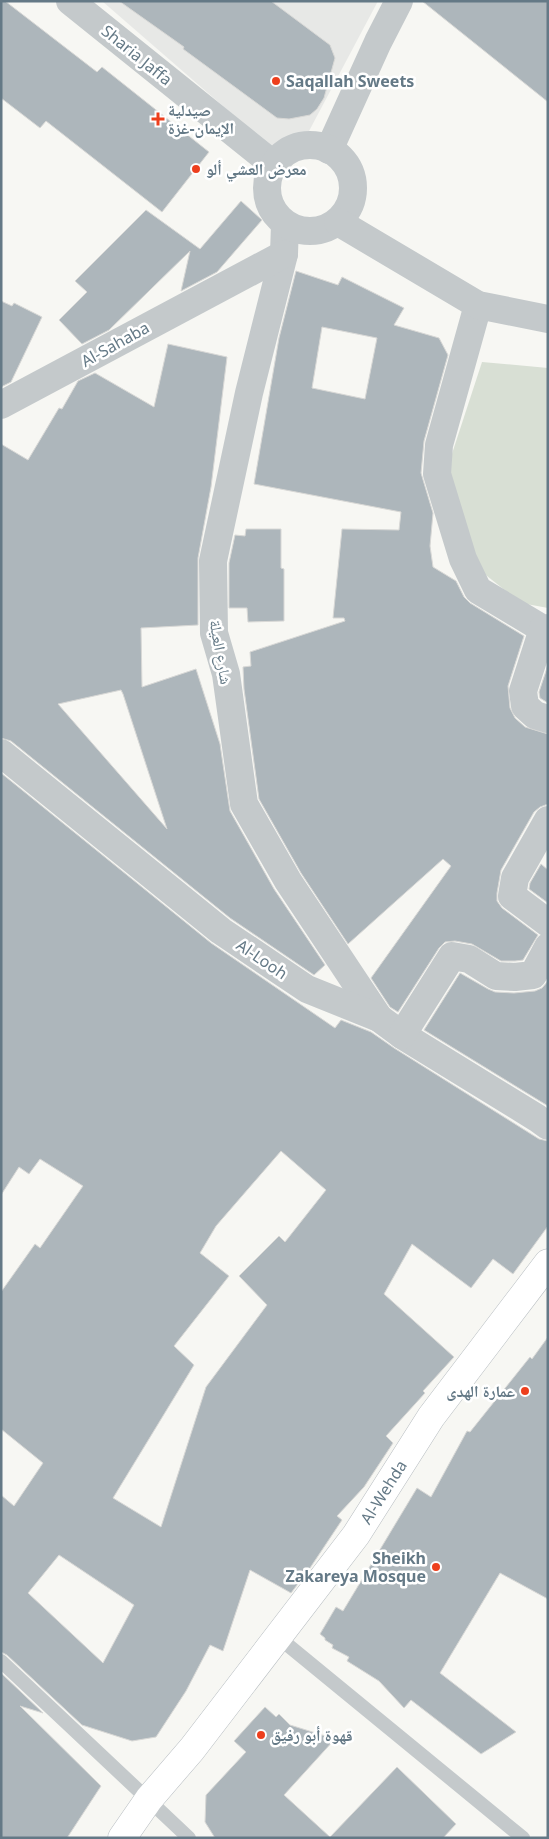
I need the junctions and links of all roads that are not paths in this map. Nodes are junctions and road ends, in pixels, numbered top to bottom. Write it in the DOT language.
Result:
graph roads {
  1 [pos="70,1"];
  2 [pos="399,1"];
  3 [pos="329,150"];
  4 [pos="274,165"];
  5 [pos="338,222"];
  6 [pos="285,224"];
  7 [pos="284,254"];
  8 [pos="478,305"];
  9 [pos="548,319"];
  10 [pos="1,405"];
  11 [pos="545,628"];
  12 [pos="548,720"];
  13 [pos="1,754"];
  14 [pos="548,820"];
  15 [pos="548,924"];
  16 [pos="548,947"];
  17 [pos="379,1018"];
  18 [pos="402,1035"];
  19 [pos="548,1126"];
  20 [pos="548,1263"];
  21 [pos="278,1637"];
  22 [pos="1,1661"];
  23 [pos="149,1800"];
  24 [pos="122,1838"];
  25 [pos="189,1838"];
  26 [pos="523,1838"];
  1 -- 4 [label="street, Sharia Jaffa"];
  2 -- 3 [label="street"];
  3 -- 4 [label="street"];
  3 -- 5 [label="street"];
  4 -- 6 [label="street"];
  5 -- 6 [label="street"];
  5 -- 8 [label="street"];
  6 -- 7 [label="street, شارع العيلة"];
  7 -- 10 [label="street"];
  7 -- 17 [label="street, شارع العيلة"];
  8 -- 9 [label="street"];
  8 -- 11 [label="street"];
  11 -- 12 [label="street"];
  13 -- 17 [label="street, Al-Looh"];
  14 -- 15 [label="street"];
  16 -- 18 [label="street"];
  17 -- 18 [label="street, Al-Looh"];
  18 -- 19 [label="street, Al-Looh"];
  20 -- 21 [label="main road, Al-Wehda"];
  21 -- 23 [label="main road, Al-Wehda"];
  21 -- 26 [label="lane"];
  22 -- 23 [label="lane"];
  23 -- 24 [label="main road, Al-Wehda"];
  23 -- 25 [label="lane"];
}
